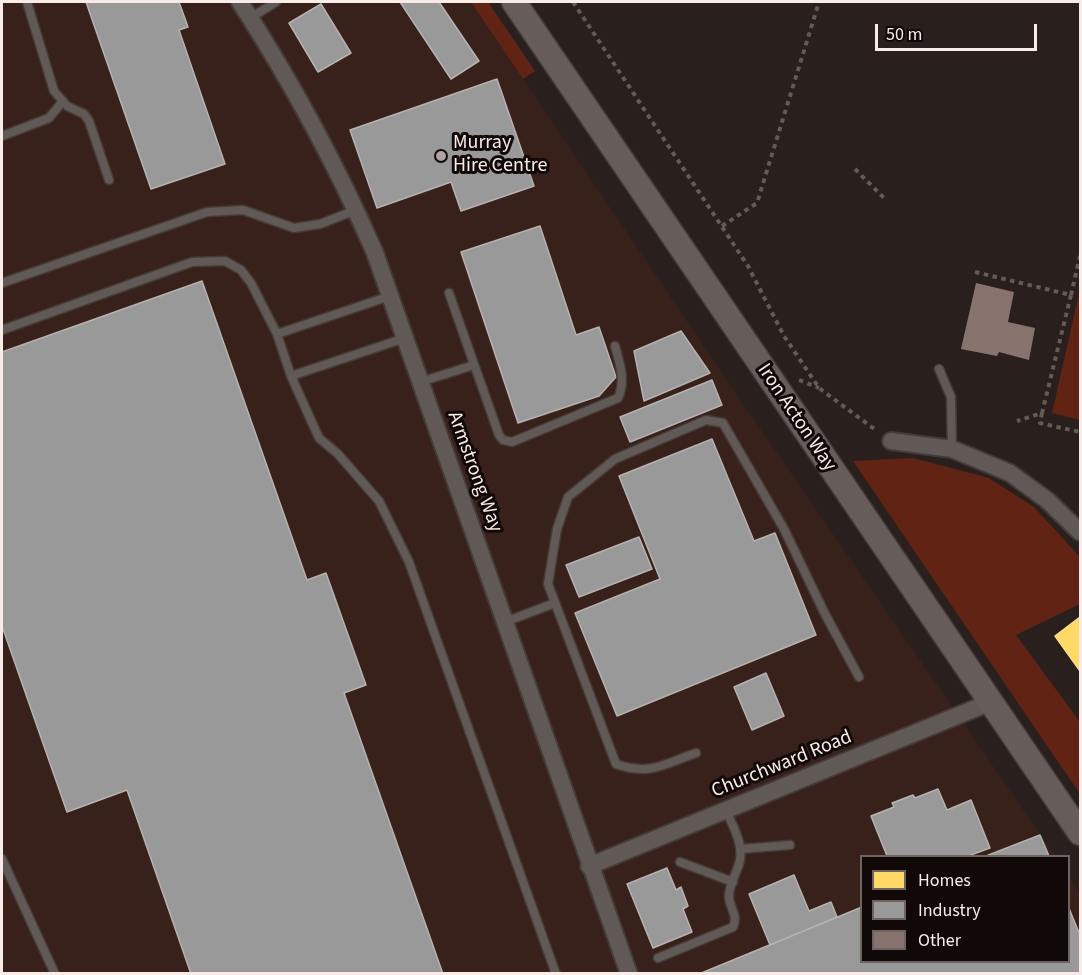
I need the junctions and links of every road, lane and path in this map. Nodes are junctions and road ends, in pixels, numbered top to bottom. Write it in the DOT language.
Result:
graph roads {
  1 [pos="27,2"];
  2 [pos="240,2"];
  3 [pos="276,2"];
  4 [pos="514,2"];
  5 [pos="573,2"];
  6 [pos="819,2"];
  7 [pos="250,18"];
  8 [pos="63,101"];
  9 [pos="2,136"];
  10 [pos="855,169"];
  11 [pos="110,180"];
  12 [pos="885,199"];
  13 [pos="356,210"];
  14 [pos="722,226"];
  15 [pos="1080,256"];
  16 [pos="975,272"];
  17 [pos="2,283"];
  18 [pos="449,293"];
  19 [pos="1071,295"];
  20 [pos="390,296"];
  21 [pos="2,330"];
  22 [pos="277,334"];
  23 [pos="405,338"];
  24 [pos="615,346"];
  25 [pos="474,364"];
  26 [pos="939,369"];
  27 [pos="291,376"];
  28 [pos="420,382"];
  29 [pos="1042,413"];
  30 [pos="1017,421"];
  31 [pos="1080,432"];
  32 [pos="891,441"];
  33 [pos="952,449"];
  34 [pos="1080,532"];
  35 [pos="555,603"];
  36 [pos="505,622"];
  37 [pos="859,676"];
  38 [pos="991,702"];
  39 [pos="696,753"];
  40 [pos="726,810"];
  41 [pos="1080,832"];
  42 [pos="790,845"];
  43 [pos="741,849"];
  44 [pos="2,859"];
  45 [pos="680,862"];
  46 [pos="590,866"];
  47 [pos="733,882"];
  48 [pos="658,958"];
  49 [pos="55,974"];
  50 [pos="556,974"];
  51 [pos="629,974"];
  1 -- 8 [label="lane"];
  2 -- 7 [label="street, Armstrong Way"];
  3 -- 7 [label="lane"];
  4 -- 38 [label="main road, Iron Acton Way"];
  5 -- 14 [label="path"];
  6 -- 14 [label="path"];
  7 -- 13 [label="street, Armstrong Way"];
  8 -- 9 [label="lane"];
  8 -- 11 [label="lane"];
  10 -- 12 [label="path"];
  13 -- 17 [label="lane"];
  13 -- 20 [label="street, Armstrong Way"];
  14 -- 32 [label="path"];
  15 -- 19 [label="path"];
  16 -- 19 [label="path"];
  18 -- 25 [label="lane"];
  19 -- 29 [label="path"];
  20 -- 22 [label="lane"];
  20 -- 23 [label="street, Armstrong Way"];
  21 -- 22 [label="lane"];
  22 -- 27 [label="lane"];
  23 -- 27 [label="lane"];
  23 -- 28 [label="street, Armstrong Way"];
  24 -- 25 [label="lane"];
  25 -- 28 [label="lane"];
  26 -- 33 [label="lane"];
  27 -- 50 [label="lane"];
  28 -- 36 [label="street, Armstrong Way"];
  29 -- 30 [label="path"];
  29 -- 31 [label="path"];
  32 -- 33 [label="street"];
  33 -- 34 [label="street"];
  35 -- 36 [label="lane"];
  35 -- 37 [label="lane"];
  35 -- 39 [label="lane"];
  36 -- 46 [label="street, Armstrong Way"];
  38 -- 40 [label="street, Churchward Road"];
  38 -- 41 [label="main road, Iron Acton Way"];
  40 -- 43 [label="lane"];
  40 -- 46 [label="street, Churchward Road"];
  42 -- 43 [label="lane"];
  43 -- 47 [label="lane"];
  44 -- 49 [label="lane"];
  45 -- 47 [label="lane"];
  46 -- 51 [label="street, Armstrong Way"];
  47 -- 48 [label="lane"];
}
